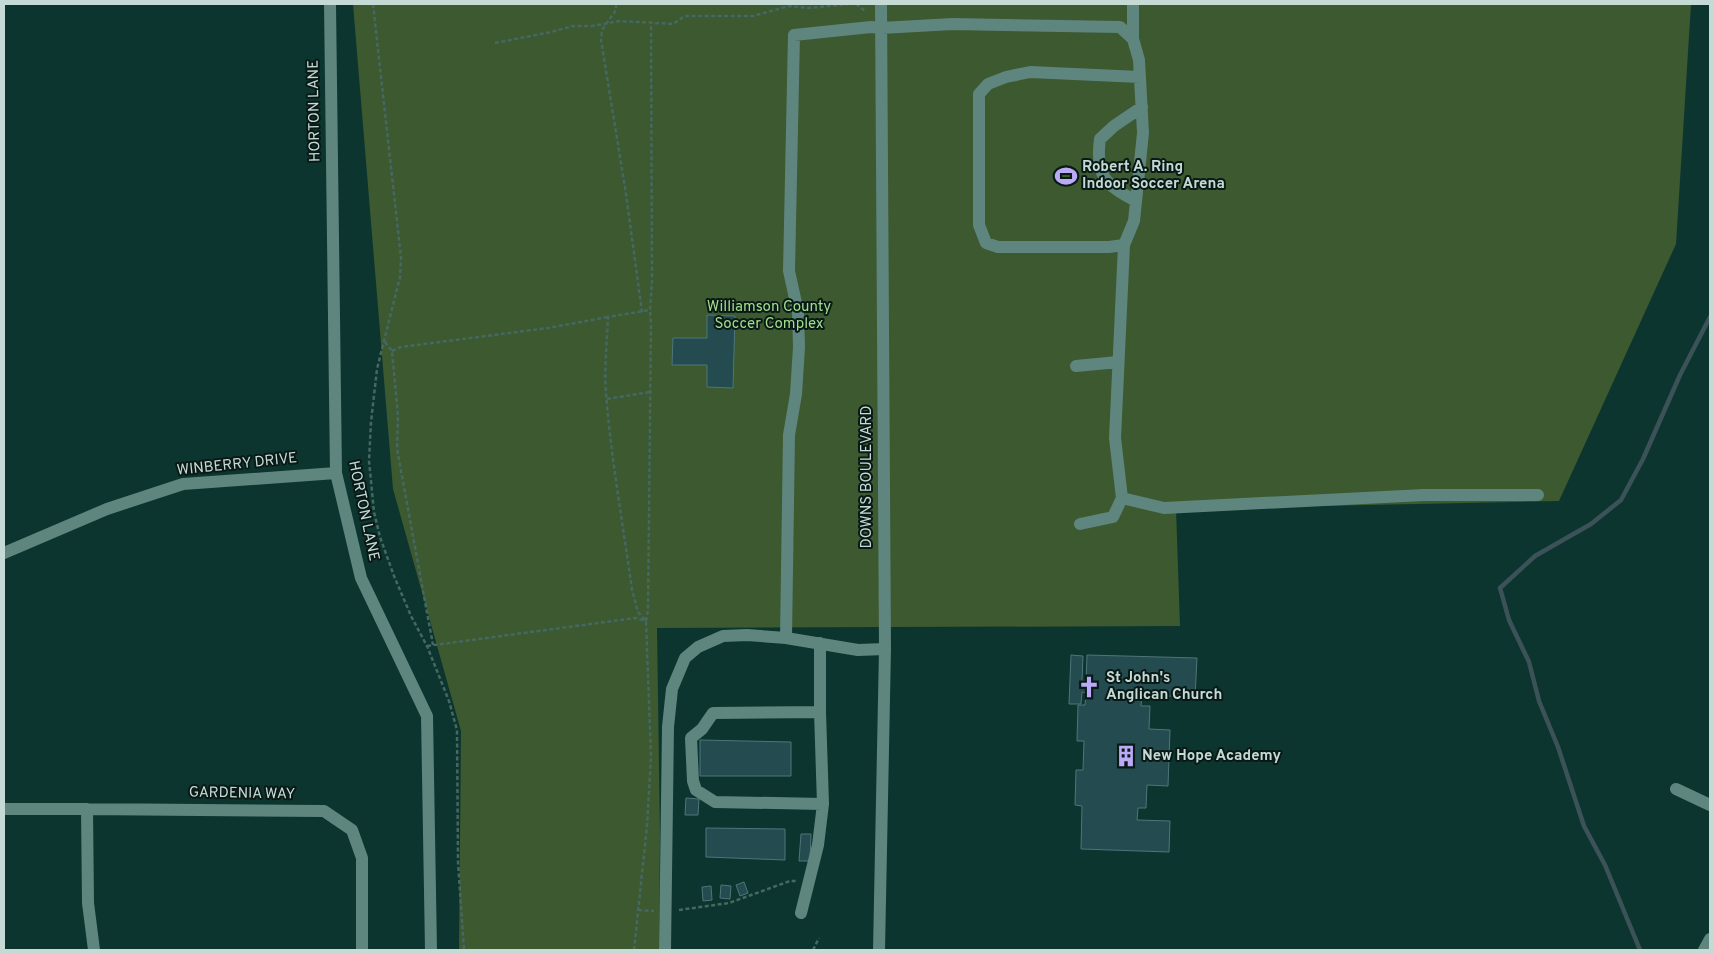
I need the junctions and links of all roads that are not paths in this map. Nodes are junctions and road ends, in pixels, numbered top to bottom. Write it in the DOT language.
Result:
graph roads {
  1 [pos="330,4"];
  2 [pos="881,4"];
  3 [pos="1133,4"];
  4 [pos="881,28"];
  5 [pos="1133,39"];
  6 [pos="1140,77"];
  7 [pos="1142,107"];
  8 [pos="1136,201"];
  9 [pos="1124,245"];
  10 [pos="1118,362"];
  11 [pos="1076,366"];
  12 [pos="336,473"];
  13 [pos="1538,495"];
  14 [pos="1122,498"];
  15 [pos="1080,524"];
  16 [pos="4,553"];
  17 [pos="786,638"];
  18 [pos="820,643"];
  19 [pos="885,650"];
  20 [pos="820,712"];
  21 [pos="1676,789"];
  22 [pos="823,804"];
  23 [pos="1710,805"];
  24 [pos="87,808"];
  25 [pos="4,809"];
  26 [pos="801,912"];
  27 [pos="1710,939"];
  28 [pos="94,950"];
  29 [pos="362,950"];
  30 [pos="431,950"];
  31 [pos="665,950"];
  32 [pos="879,950"];
  33 [pos="1704,950"];
  1 -- 12 [label="street, HORTON LANE"];
  2 -- 4 [label="street, DOWNS BOULEVARD"];
  3 -- 5 [label="street"];
  4 -- 5 [label="street"];
  4 -- 17 [label="street"];
  4 -- 19 [label="street, DOWNS BOULEVARD"];
  5 -- 6 [label="street"];
  6 -- 7 [label="street"];
  6 -- 9 [label="street"];
  7 -- 8 [label="street"];
  7 -- 8 [label="street"];
  8 -- 9 [label="street"];
  9 -- 10 [label="street"];
  10 -- 11 [label="street"];
  10 -- 14 [label="street"];
  12 -- 16 [label="street, WINBERRY DRIVE"];
  12 -- 30 [label="street, HORTON LANE"];
  13 -- 14 [label="street"];
  14 -- 15 [label="street"];
  17 -- 18 [label="street"];
  17 -- 31 [label="street"];
  18 -- 19 [label="street"];
  18 -- 20 [label="street"];
  19 -- 32 [label="street, DOWNS BOULEVARD"];
  20 -- 22 [label="street"];
  20 -- 22 [label="street"];
  21 -- 23 [label="street"];
  22 -- 26 [label="street"];
  24 -- 25 [label="street, GARDENIA WAY"];
  24 -- 28 [label="street"];
  24 -- 29 [label="street, GARDENIA WAY"];
  27 -- 33 [label="street"];
}
